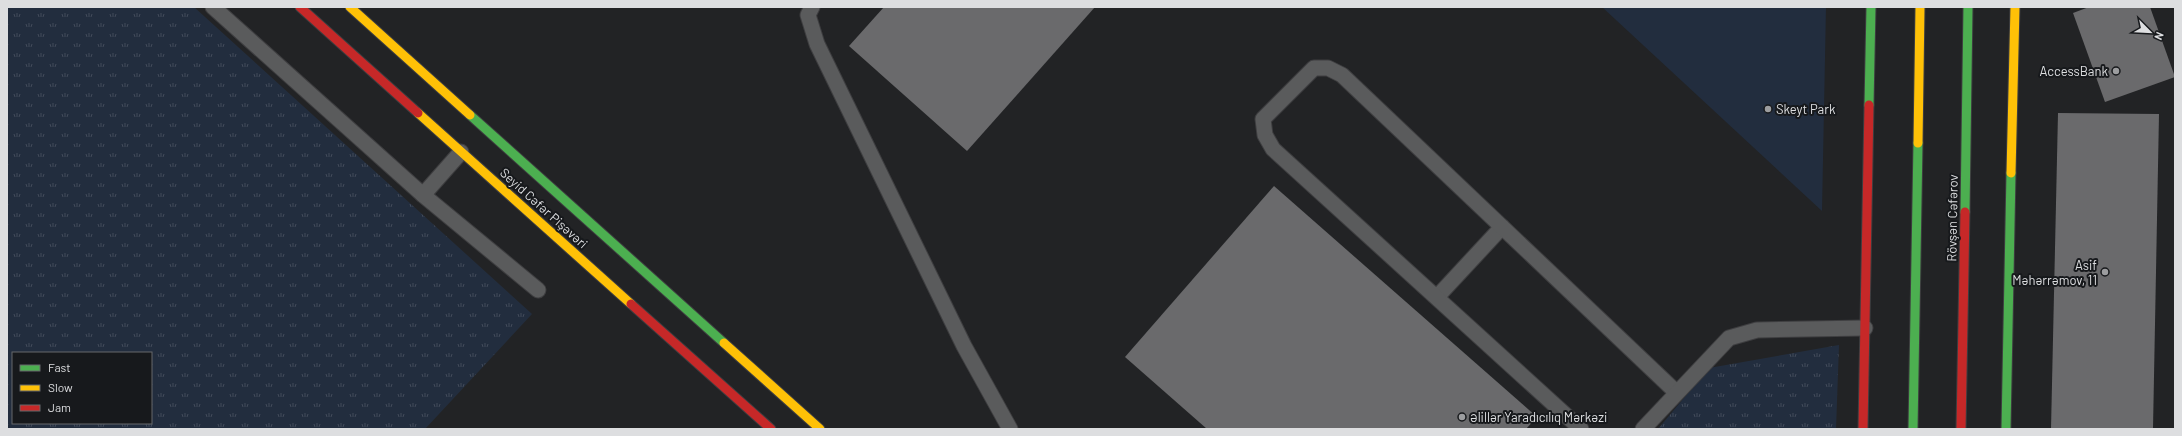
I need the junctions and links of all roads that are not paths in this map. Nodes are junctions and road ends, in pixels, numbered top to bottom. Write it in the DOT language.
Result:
graph roads {
  1 [pos="213,7"];
  2 [pos="300,7"];
  3 [pos="350,7"];
  4 [pos="812,7"];
  5 [pos="1871,7"];
  6 [pos="1920,7"];
  7 [pos="1968,7"];
  8 [pos="2014,7"];
  9 [pos="461,152"];
  10 [pos="423,195"];
  11 [pos="1502,227"];
  12 [pos="538,290"];
  13 [pos="1437,297"];
  14 [pos="1865,328"];
  15 [pos="1676,392"];
  16 [pos="771,429"];
  17 [pos="820,429"];
  18 [pos="1010,429"];
  19 [pos="1581,429"];
  20 [pos="1643,429"];
  21 [pos="1864,429"];
  22 [pos="1913,429"];
  23 [pos="1962,429"];
  24 [pos="2006,429"];
  1 -- 10 [label="lane"];
  2 -- 9 [label="main road, Seyid Cəfər Pişəvəri"];
  3 -- 17 [label="main road, Seyid Cəfər Pişəvəri"];
  4 -- 18 [label="lane"];
  5 -- 14 [label="main road"];
  6 -- 22 [label="main road"];
  7 -- 23 [label="main road, Rövşən Cəfərov"];
  8 -- 24 [label="main road"];
  9 -- 10 [label="lane"];
  9 -- 16 [label="main road, Seyid Cəfər Pişəvəri"];
  10 -- 12 [label="lane"];
  11 -- 13 [label="lane"];
  11 -- 13 [label="lane"];
  11 -- 15 [label="lane"];
  13 -- 19 [label="lane"];
  14 -- 15 [label="lane"];
  14 -- 21 [label="main road"];
  15 -- 20 [label="lane"];
}
